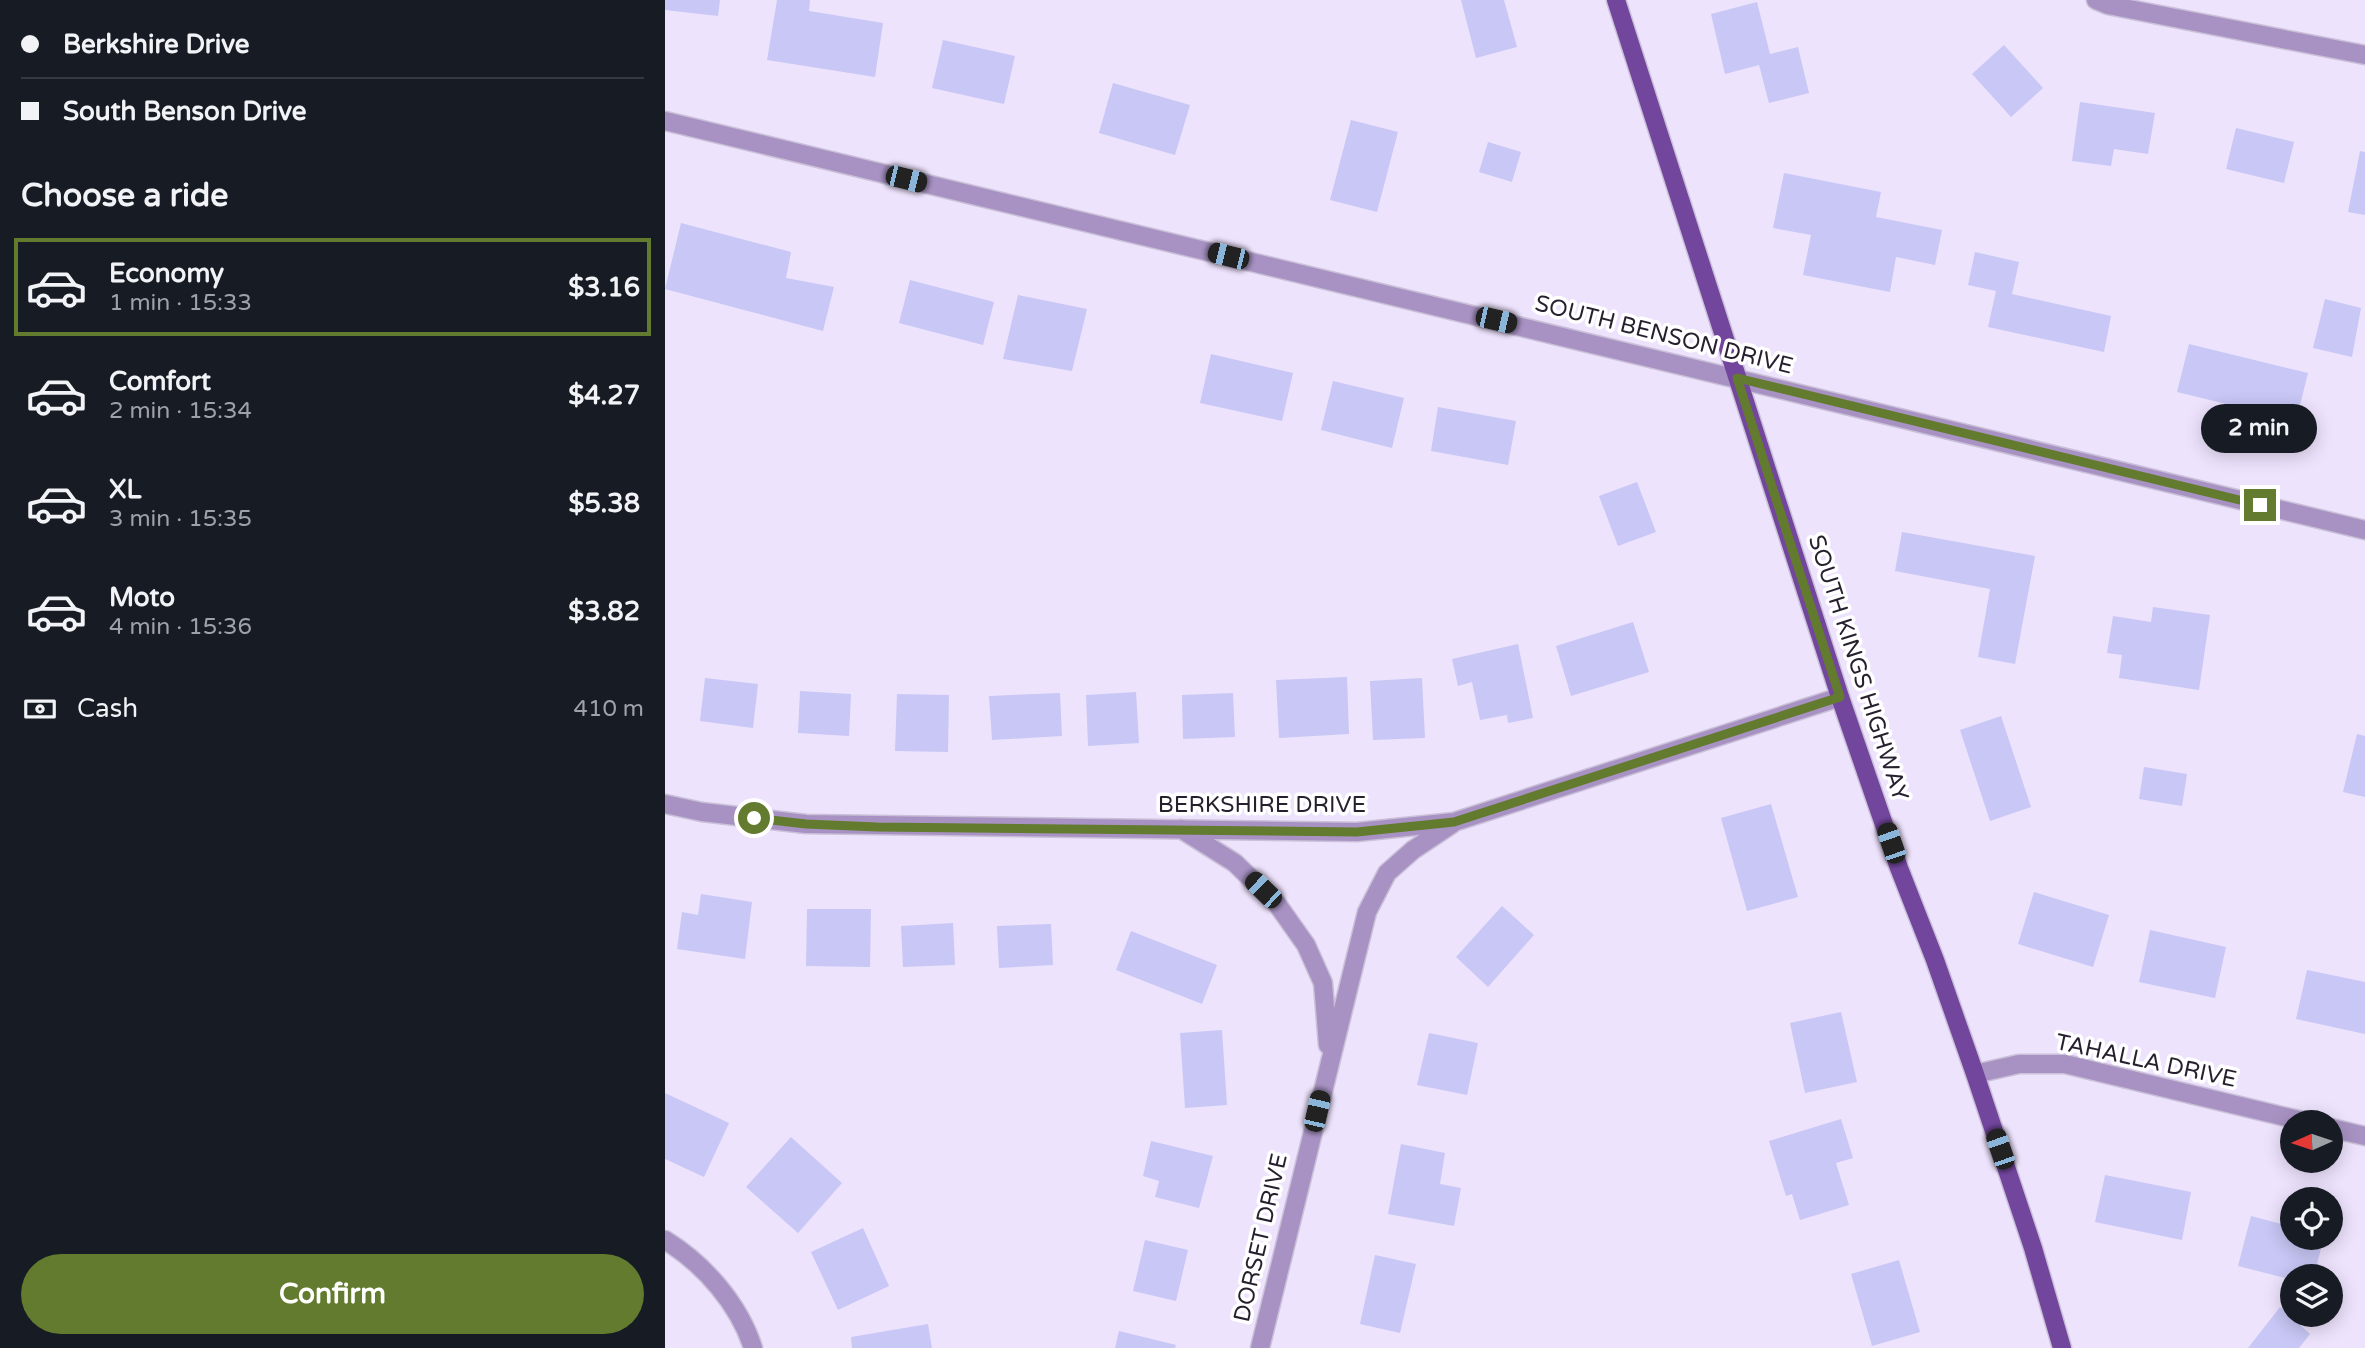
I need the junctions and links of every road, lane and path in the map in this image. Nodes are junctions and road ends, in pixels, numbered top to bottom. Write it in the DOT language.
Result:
graph roads {
  1 [pos="1616,0"];
  2 [pos="2096,0"];
  3 [pos="2365,55"];
  4 [pos="665,121"];
  5 [pos="1737,378"];
  6 [pos="2365,530"];
  7 [pos="1840,697"];
  8 [pos="665,804"];
  9 [pos="1454,822"];
  10 [pos="1181,829"];
  11 [pos="1330,1059"];
  12 [pos="1975,1074"];
  13 [pos="2280,1115"];
  14 [pos="2343,1131"];
  15 [pos="2365,1136"];
  16 [pos="665,1240"];
  17 [pos="753,1348"];
  18 [pos="1261,1348"];
  19 [pos="2062,1348"];
  1 -- 5 [label="main road, SOUTH KINGS HIGHWAY"];
  2 -- 3 [label="street"];
  4 -- 5 [label="street, SOUTH BENSON DRIVE"];
  5 -- 6 [label="street, SOUTH BENSON DRIVE"];
  5 -- 7 [label="main road, SOUTH KINGS HIGHWAY"];
  7 -- 9 [label="street, BERKSHIRE DRIVE"];
  7 -- 12 [label="main road, SOUTH KINGS HIGHWAY"];
  8 -- 10 [label="street, BERKSHIRE DRIVE"];
  9 -- 10 [label="street, BERKSHIRE DRIVE"];
  9 -- 11 [label="street, DORSET DRIVE"];
  10 -- 11 [label="street, DORSET DRIVE"];
  11 -- 18 [label="street, DORSET DRIVE"];
  12 -- 13 [label="street, TAHALLA DRIVE"];
  12 -- 19 [label="main road, SOUTH KINGS HIGHWAY"];
  14 -- 15 [label="street"];
  16 -- 17 [label="street"];
}
